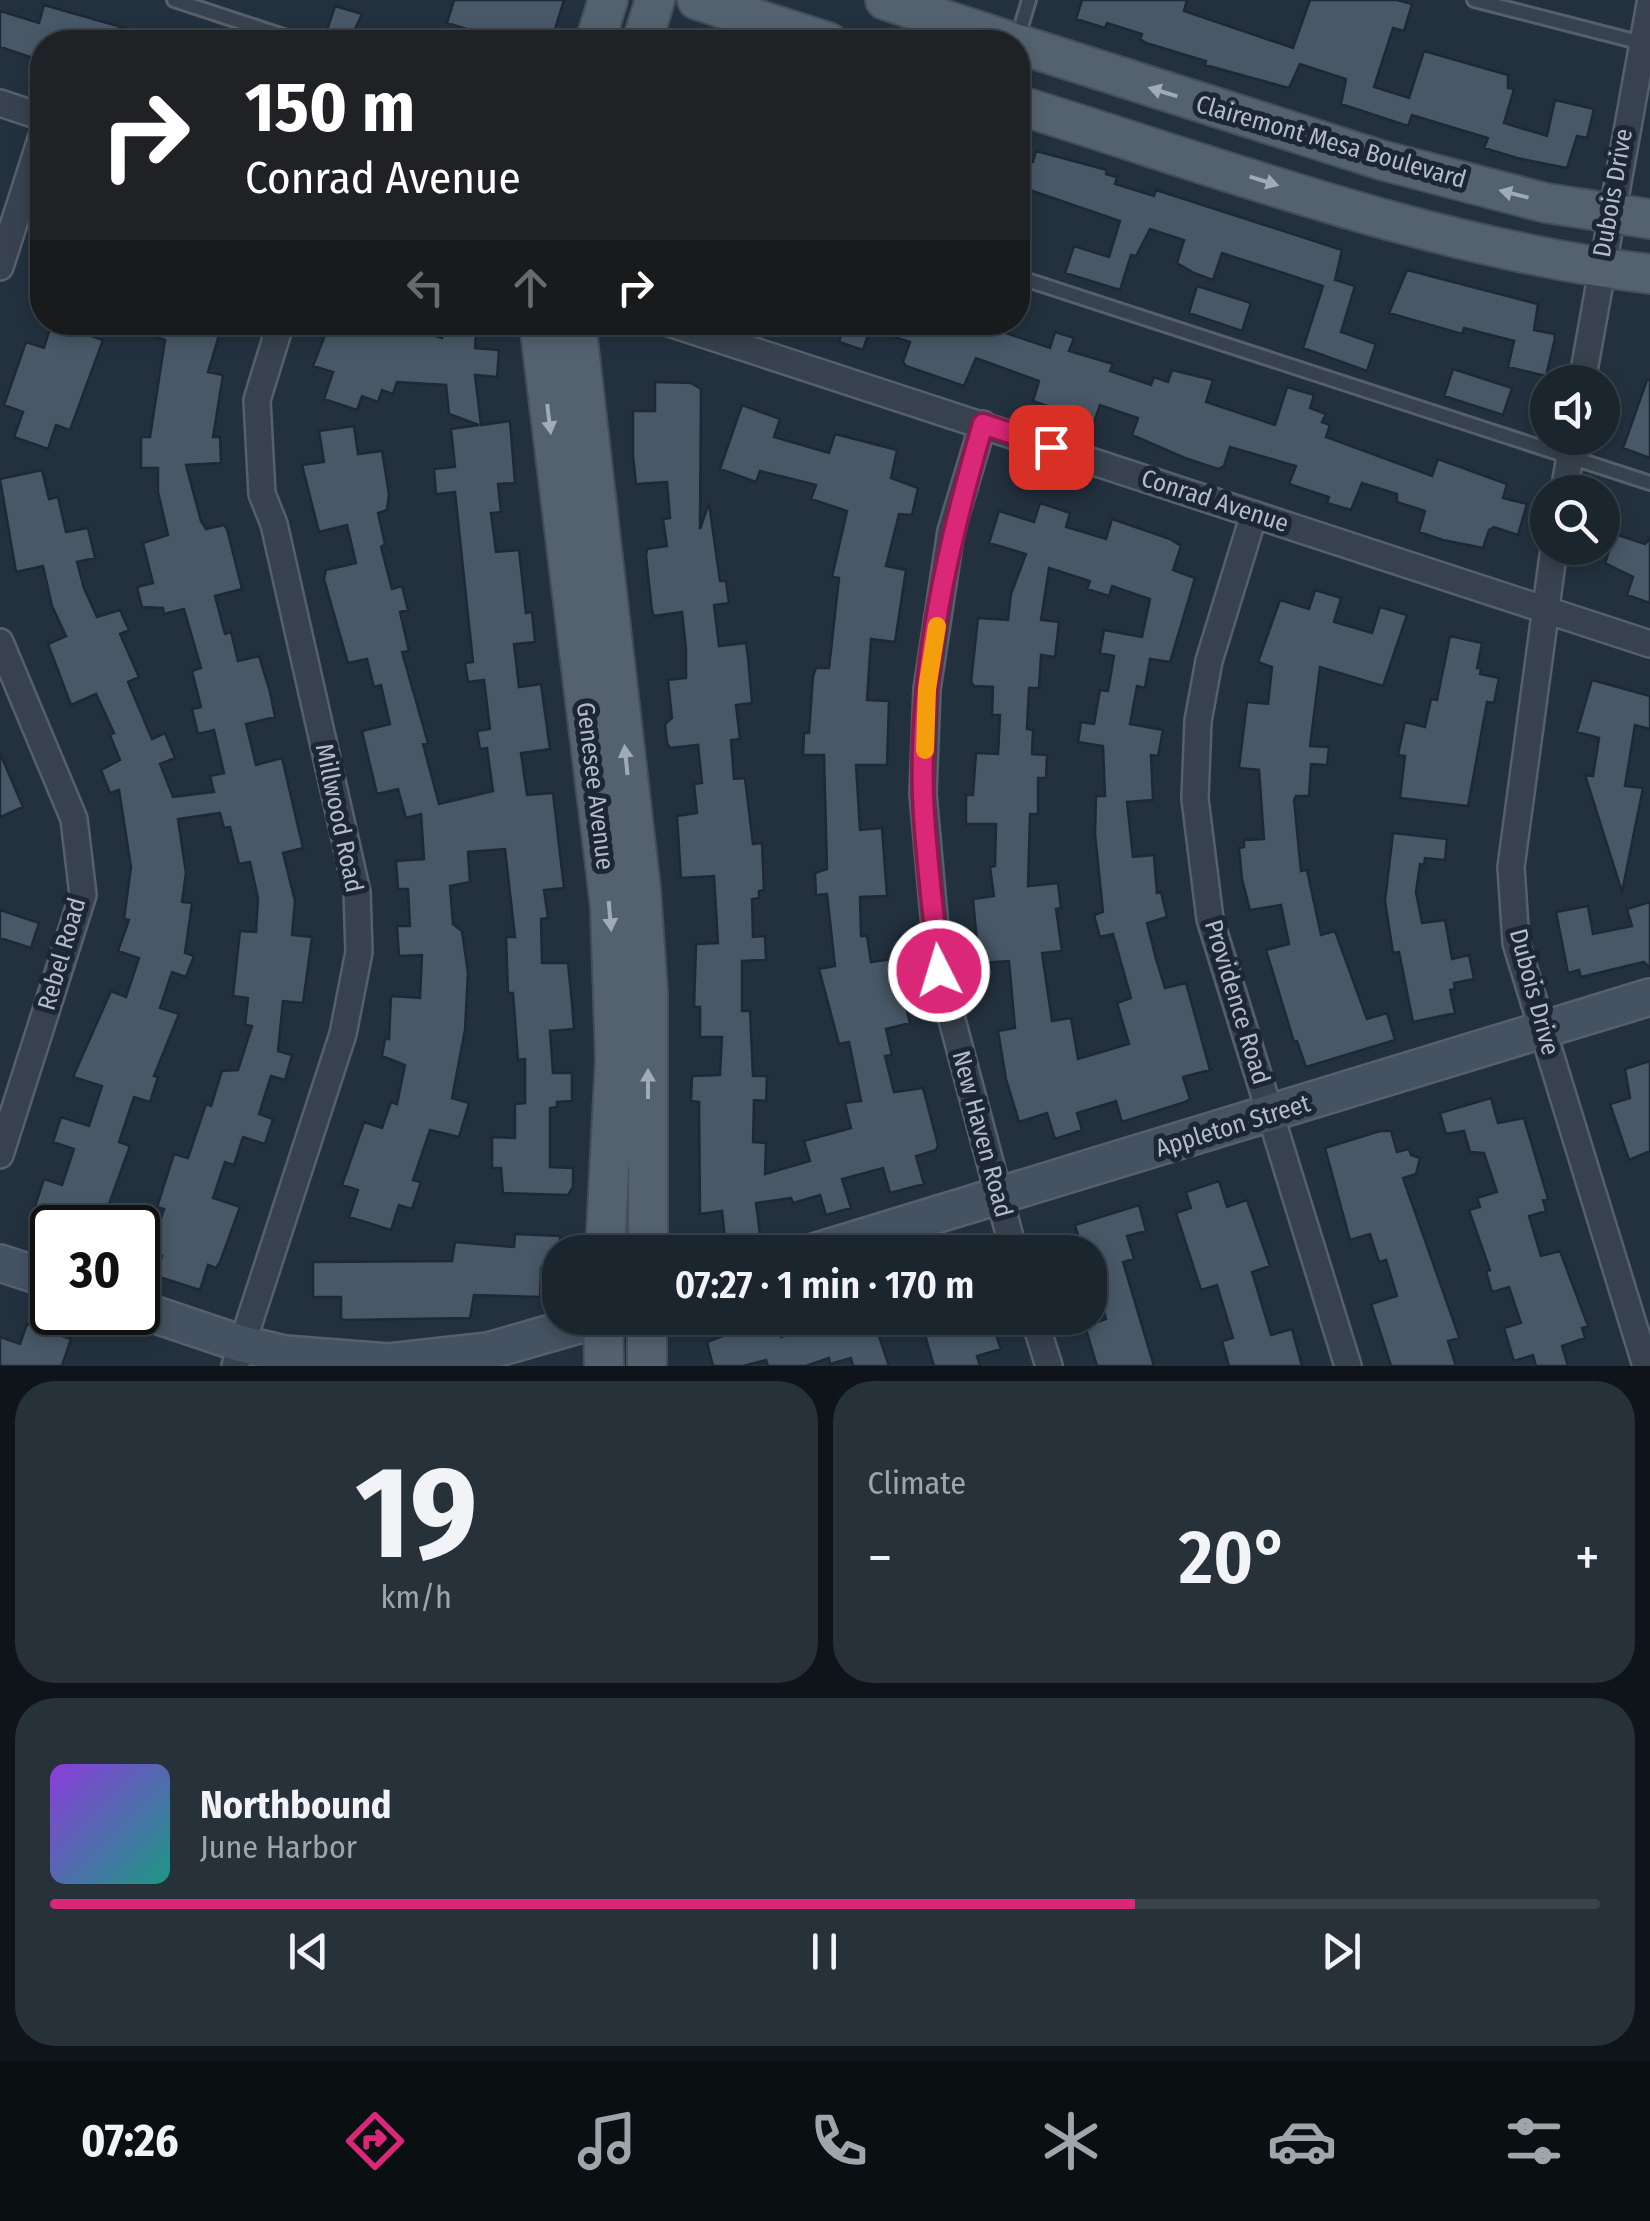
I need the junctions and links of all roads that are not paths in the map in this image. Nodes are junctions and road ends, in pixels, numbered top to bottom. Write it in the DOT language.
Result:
graph roads {
  1 [pos="174,0"];
  2 [pos="608,0"];
  3 [pos="655,0"];
  4 [pos="697,0"];
  5 [pos="885,0"];
  6 [pos="1029,0"];
  7 [pos="1474,0"];
  8 [pos="1650,4"];
  9 [pos="742,29"];
  10 [pos="265,30"];
  11 [pos="599,30"];
  12 [pos="646,30"];
  13 [pos="976,30"];
  14 [pos="1019,30"];
  15 [pos="1645,43"];
  16 [pos="1030,48"];
  17 [pos="0,103"];
  18 [pos="1030,108"];
  19 [pos="30,113"];
  20 [pos="30,173"];
  21 [pos="1609,214"];
  22 [pos="1650,219"];
  23 [pos="0,267"];
  24 [pos="1599,268"];
  25 [pos="1650,274"];
  26 [pos="1030,281"];
  27 [pos="277,335"];
  28 [pos="541,335"];
  29 [pos="577,335"];
  30 [pos="706,335"];
  31 [pos="1585,365"];
  32 [pos="983,424"];
  33 [pos="1530,434"];
  34 [pos="1589,455"];
  35 [pos="1650,483"];
  36 [pos="1254,514"];
  37 [pos="1551,565"];
  38 [pos="1542,610"];
  39 [pos="0,642"];
  40 [pos="1650,644"];
  41 [pos="1650,997"];
  42 [pos="1542,1031"];
  43 [pos="1272,1115"];
  44 [pos="0,1155"];
  45 [pos="997,1197"];
  46 [pos="606,1235"];
  47 [pos="648,1235"];
  48 [pos="871,1235"];
  49 [pos="1009,1235"];
  50 [pos="0,1262"];
  51 [pos="30,1272"];
  52 [pos="160,1319"];
  53 [pos="544,1335"];
  54 [pos="604,1335"];
  55 [pos="647,1335"];
  56 [pos="1039,1335"];
  57 [pos="238,1355"];
  58 [pos="437,1360"];
  59 [pos="604,1366"];
  60 [pos="646,1366"];
  61 [pos="1049,1366"];
  62 [pos="1348,1366"];
  63 [pos="1646,1366"];
  1 -- 10 [label="lane"];
  2 -- 11 [label="main road"];
  3 -- 12 [label="main road"];
  4 -- 9 [label="main road"];
  5 -- 13 [label="main road, Clairemont Mesa Boulevard"];
  6 -- 14 [label="lane"];
  7 -- 15 [label="lane"];
  8 -- 15 [label="street, Dubois Drive"];
  15 -- 21 [label="street, Dubois Drive"];
  21 -- 16 [label="main road, Clairemont Mesa Boulevard, one-way"];
  17 -- 19 [label="street"];
  18 -- 24 [label="main road, one-way"];
  20 -- 23 [label="street"];
  21 -- 22 [label="main road, Clairemont Mesa Boulevard"];
  21 -- 24 [label="street, Dubois Drive"];
  24 -- 25 [label="main road"];
  24 -- 31 [label="street, Dubois Drive"];
  26 -- 33 [label="lane"];
  27 -- 57 [label="street, Millwood Road"];
  28 -- 46 [label="main road, Genesee Avenue, one-way"];
  47 -- 29 [label="main road, Genesee Avenue, one-way"];
  30 -- 32 [label="street, Conrad Avenue"];
  32 -- 36 [label="street, Conrad Avenue"];
  32 -- 45 [label="street, New Haven Road"];
  34 -- 35 [label="lane"];
  36 -- 38 [label="street, Conrad Avenue"];
  36 -- 43 [label="street, Providence Road"];
  37 -- 38 [label="street, Dubois Drive"];
  38 -- 40 [label="street, Conrad Avenue"];
  38 -- 42 [label="street, Dubois Drive"];
  39 -- 44 [label="street, Rebel Road"];
  41 -- 42 [label="street, Appleton Street"];
  42 -- 43 [label="street, Appleton Street"];
  42 -- 63 [label="street, Dubois Drive"];
  43 -- 45 [label="street, Appleton Street"];
  43 -- 62 [label="street, Providence Road"];
  45 -- 48 [label="street, Appleton Street"];
  45 -- 49 [label="street, New Haven Road"];
  50 -- 51 [label="street"];
  52 -- 57 [label="street"];
  53 -- 58 [label="street"];
  54 -- 59 [label="main road"];
  55 -- 60 [label="main road"];
  56 -- 61 [label="street"];
  57 -- 58 [label="street"];
}
